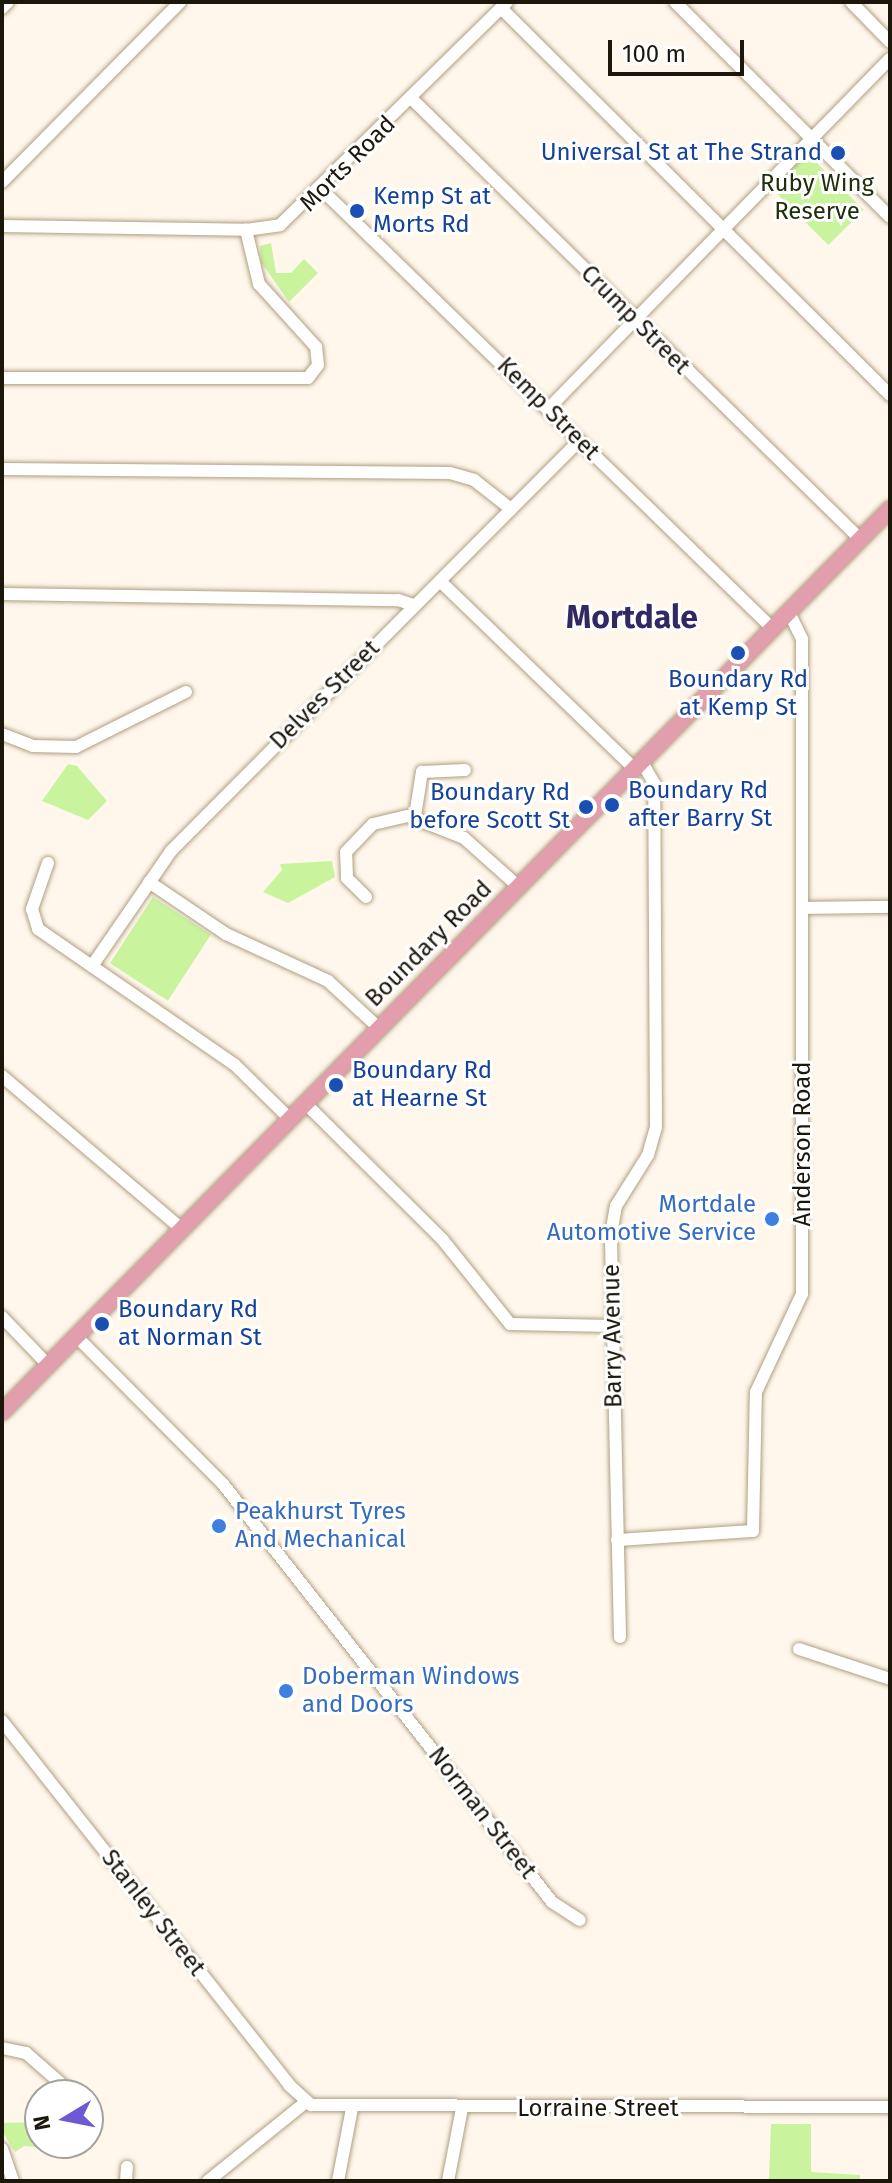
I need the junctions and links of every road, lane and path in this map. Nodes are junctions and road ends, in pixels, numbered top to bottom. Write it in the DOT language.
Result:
graph roads {
  1 [pos="8,2"];
  2 [pos="180,2"];
  3 [pos="675,2"];
  4 [pos="851,2"];
  5 [pos="504,5"];
  6 [pos="2,8"];
  7 [pos="890,42"];
  8 [pos="890,59"];
  9 [pos="412,99"];
  10 [pos="811,139"];
  11 [pos="2,182"];
  12 [pos="322,190"];
  13 [pos="890,217"];
  14 [pos="2,226"];
  15 [pos="723,228"];
  16 [pos="246,230"];
  17 [pos="635,320"];
  18 [pos="2,378"];
  19 [pos="890,395"];
  20 [pos="548,409"];
  21 [pos="579,441"];
  22 [pos="2,469"];
  23 [pos="511,509"];
  24 [pos="890,509"];
  25 [pos="860,539"];
  26 [pos="440,581"];
  27 [pos="2,594"];
  28 [pos="413,605"];
  29 [pos="789,612"];
  30 [pos="773,629"];
  31 [pos="186,692"];
  32 [pos="2,734"];
  33 [pos="638,765"];
  34 [pos="465,770"];
  35 [pos="415,816"];
  36 [pos="48,863"];
  37 [pos="149,882"];
  38 [pos="519,887"];
  39 [pos="366,897"];
  40 [pos="890,907"];
  41 [pos="803,908"];
  42 [pos="92,966"];
  43 [pos="379,1028"];
  44 [pos="2,1076"];
  45 [pos="306,1104"];
  46 [pos="291,1120"];
  47 [pos="182,1229"];
  48 [pos="2,1317"];
  49 [pos="613,1326"];
  50 [pos="77,1337"];
  51 [pos="48,1365"];
  52 [pos="2,1412"];
  53 [pos="617,1540"];
  54 [pos="620,1637"];
  55 [pos="799,1649"];
  56 [pos="890,1679"];
  57 [pos="2,1721"];
  58 [pos="580,1920"];
  59 [pos="2,2048"];
  60 [pos="56,2079"];
  61 [pos="306,2102"];
  62 [pos="890,2107"];
  63 [pos="352,2108"];
  64 [pos="462,2108"];
  65 [pos="2,2149"];
  66 [pos="127,2167"];
  67 [pos="13,2181"];
  68 [pos="126,2181"];
  69 [pos="208,2181"];
  70 [pos="338,2181"];
  71 [pos="448,2181"];
  1 -- 6 [label="street"];
  2 -- 11 [label="street"];
  3 -- 10 [label="street"];
  4 -- 7 [label="street"];
  5 -- 9 [label="street, Morts Road"];
  5 -- 15 [label="street"];
  8 -- 10 [label="street"];
  9 -- 12 [label="street, Morts Road"];
  9 -- 17 [label="street, Crump Street"];
  10 -- 13 [label="street"];
  10 -- 15 [label="street"];
  12 -- 16 [label="street, Morts Road"];
  12 -- 20 [label="street, Kemp Street"];
  14 -- 16 [label="street, Morts Road"];
  15 -- 17 [label="street"];
  15 -- 19 [label="street"];
  16 -- 18 [label="street"];
  17 -- 20 [label="street"];
  17 -- 25 [label="street, Crump Street"];
  20 -- 21 [label="street, Kemp Street"];
  21 -- 23 [label="street, Delves Street"];
  21 -- 30 [label="street, Kemp Street"];
  22 -- 23 [label="street"];
  23 -- 26 [label="street, Delves Street"];
  24 -- 25 [label="main road, Boundary Road"];
  25 -- 29 [label="main road, Boundary Road"];
  26 -- 28 [label="street, Delves Street"];
  26 -- 33 [label="street"];
  27 -- 28 [label="street"];
  28 -- 37 [label="street, Delves Street"];
  29 -- 30 [label="main road, Boundary Road"];
  29 -- 41 [label="street, Anderson Road"];
  30 -- 33 [label="main road, Boundary Road"];
  31 -- 32 [label="street"];
  33 -- 38 [label="main road, Boundary Road"];
  33 -- 49 [label="street, Barry Avenue"];
  34 -- 35 [label="street"];
  35 -- 38 [label="street"];
  35 -- 39 [label="street"];
  36 -- 42 [label="street"];
  37 -- 42 [label="street, Delves Street"];
  37 -- 43 [label="street"];
  38 -- 43 [label="main road, Boundary Road"];
  40 -- 41 [label="street"];
  41 -- 53 [label="street, Anderson Road"];
  42 -- 46 [label="street"];
  43 -- 45 [label="main road, Boundary Road"];
  44 -- 47 [label="street"];
  45 -- 46 [label="main road, Boundary Road"];
  45 -- 49 [label="street"];
  46 -- 47 [label="main road, Boundary Road"];
  47 -- 50 [label="main road, Boundary Road"];
  48 -- 51 [label="street"];
  49 -- 53 [label="street, Barry Avenue"];
  50 -- 51 [label="main road, Boundary Road"];
  50 -- 58 [label="street, Norman Street"];
  51 -- 52 [label="main road, Boundary Road"];
  53 -- 54 [label="street, Barry Avenue"];
  55 -- 56 [label="street"];
  57 -- 61 [label="street, Stanley Street"];
  59 -- 60 [label="street"];
  61 -- 63 [label="street, Lorraine Street"];
  61 -- 69 [label="street"];
  62 -- 64 [label="street, Lorraine Street"];
  63 -- 64 [label="street, Lorraine Street"];
  63 -- 70 [label="street"];
  64 -- 71 [label="street"];
  65 -- 67 [label="street"];
  66 -- 68 [label="street"];
}
